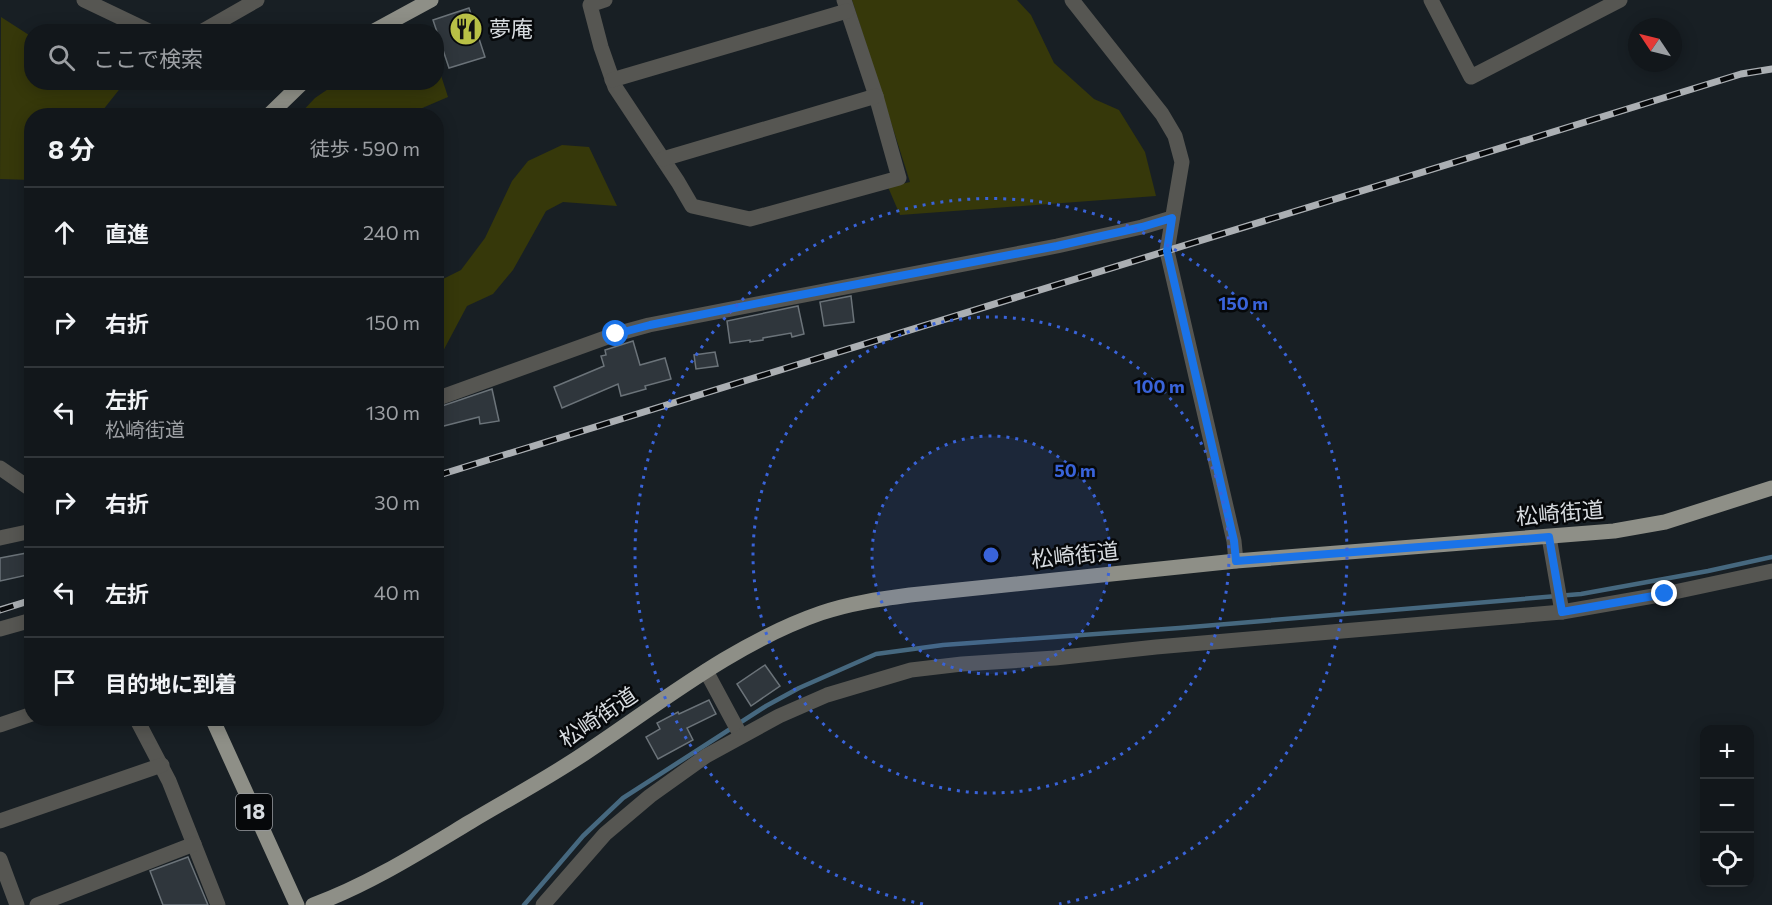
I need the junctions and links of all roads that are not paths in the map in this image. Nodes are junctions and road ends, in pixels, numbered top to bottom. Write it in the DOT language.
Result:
graph roads {
  1 [pos="84,0"];
  2 [pos="257,0"];
  3 [pos="431,0"];
  4 [pos="604,0"];
  5 [pos="1072,0"];
  6 [pos="1432,0"];
  7 [pos="1620,0"];
  8 [pos="846,6"];
  9 [pos="134,24"];
  10 [pos="215,24"];
  11 [pos="387,24"];
  12 [pos="612,80"];
  13 [pos="295,90"];
  14 [pos="876,96"];
  15 [pos="276,108"];
  16 [pos="663,159"];
  17 [pos="1172,218"];
  18 [pos="444,396"];
  19 [pos="0,468"];
  20 [pos="24,484"];
  21 [pos="1772,488"];
  22 [pos="24,533"];
  23 [pos="1549,537"];
  24 [pos="0,538"];
  25 [pos="1236,561"];
  26 [pos="1772,571"];
  27 [pos="1562,610"];
  28 [pos="24,622"];
  29 [pos="0,629"];
  30 [pos="706,671"];
  31 [pos="24,716"];
  32 [pos="0,724"];
  33 [pos="140,726"];
  34 [pos="216,726"];
  35 [pos="740,733"];
  36 [pos="162,765"];
  37 [pos="0,821"];
  38 [pos="194,844"];
  39 [pos="0,859"];
  40 [pos="17,905"];
  41 [pos="37,905"];
  42 [pos="218,905"];
  43 [pos="297,905"];
  44 [pos="313,905"];
  45 [pos="543,905"];
  1 -- 9 [label="street"];
  2 -- 10 [label="street"];
  3 -- 11 [label="main road"];
  4 -- 12 [label="street"];
  5 -- 17 [label="street"];
  6 -- 7 [label="street"];
  8 -- 12 [label="street"];
  8 -- 14 [label="street"];
  12 -- 16 [label="street"];
  13 -- 15 [label="main road"];
  14 -- 16 [label="street"];
  14 -- 16 [label="street"];
  17 -- 18 [label="street"];
  17 -- 25 [label="street"];
  19 -- 20 [label="street"];
  21 -- 23 [label="main road, 松崎街道"];
  22 -- 24 [label="street"];
  23 -- 25 [label="main road, 松崎街道"];
  23 -- 27 [label="street"];
  25 -- 30 [label="main road, 松崎街道"];
  26 -- 27 [label="street"];
  27 -- 35 [label="street"];
  28 -- 29 [label="street"];
  30 -- 35 [label="street"];
  30 -- 44 [label="main road, 松崎街道"];
  31 -- 32 [label="street"];
  33 -- 36 [label="street"];
  34 -- 43 [label="main road, 18"];
  35 -- 45 [label="street"];
  36 -- 37 [label="street"];
  36 -- 38 [label="street"];
  38 -- 41 [label="street"];
  38 -- 42 [label="street"];
  39 -- 40 [label="street"];
}
